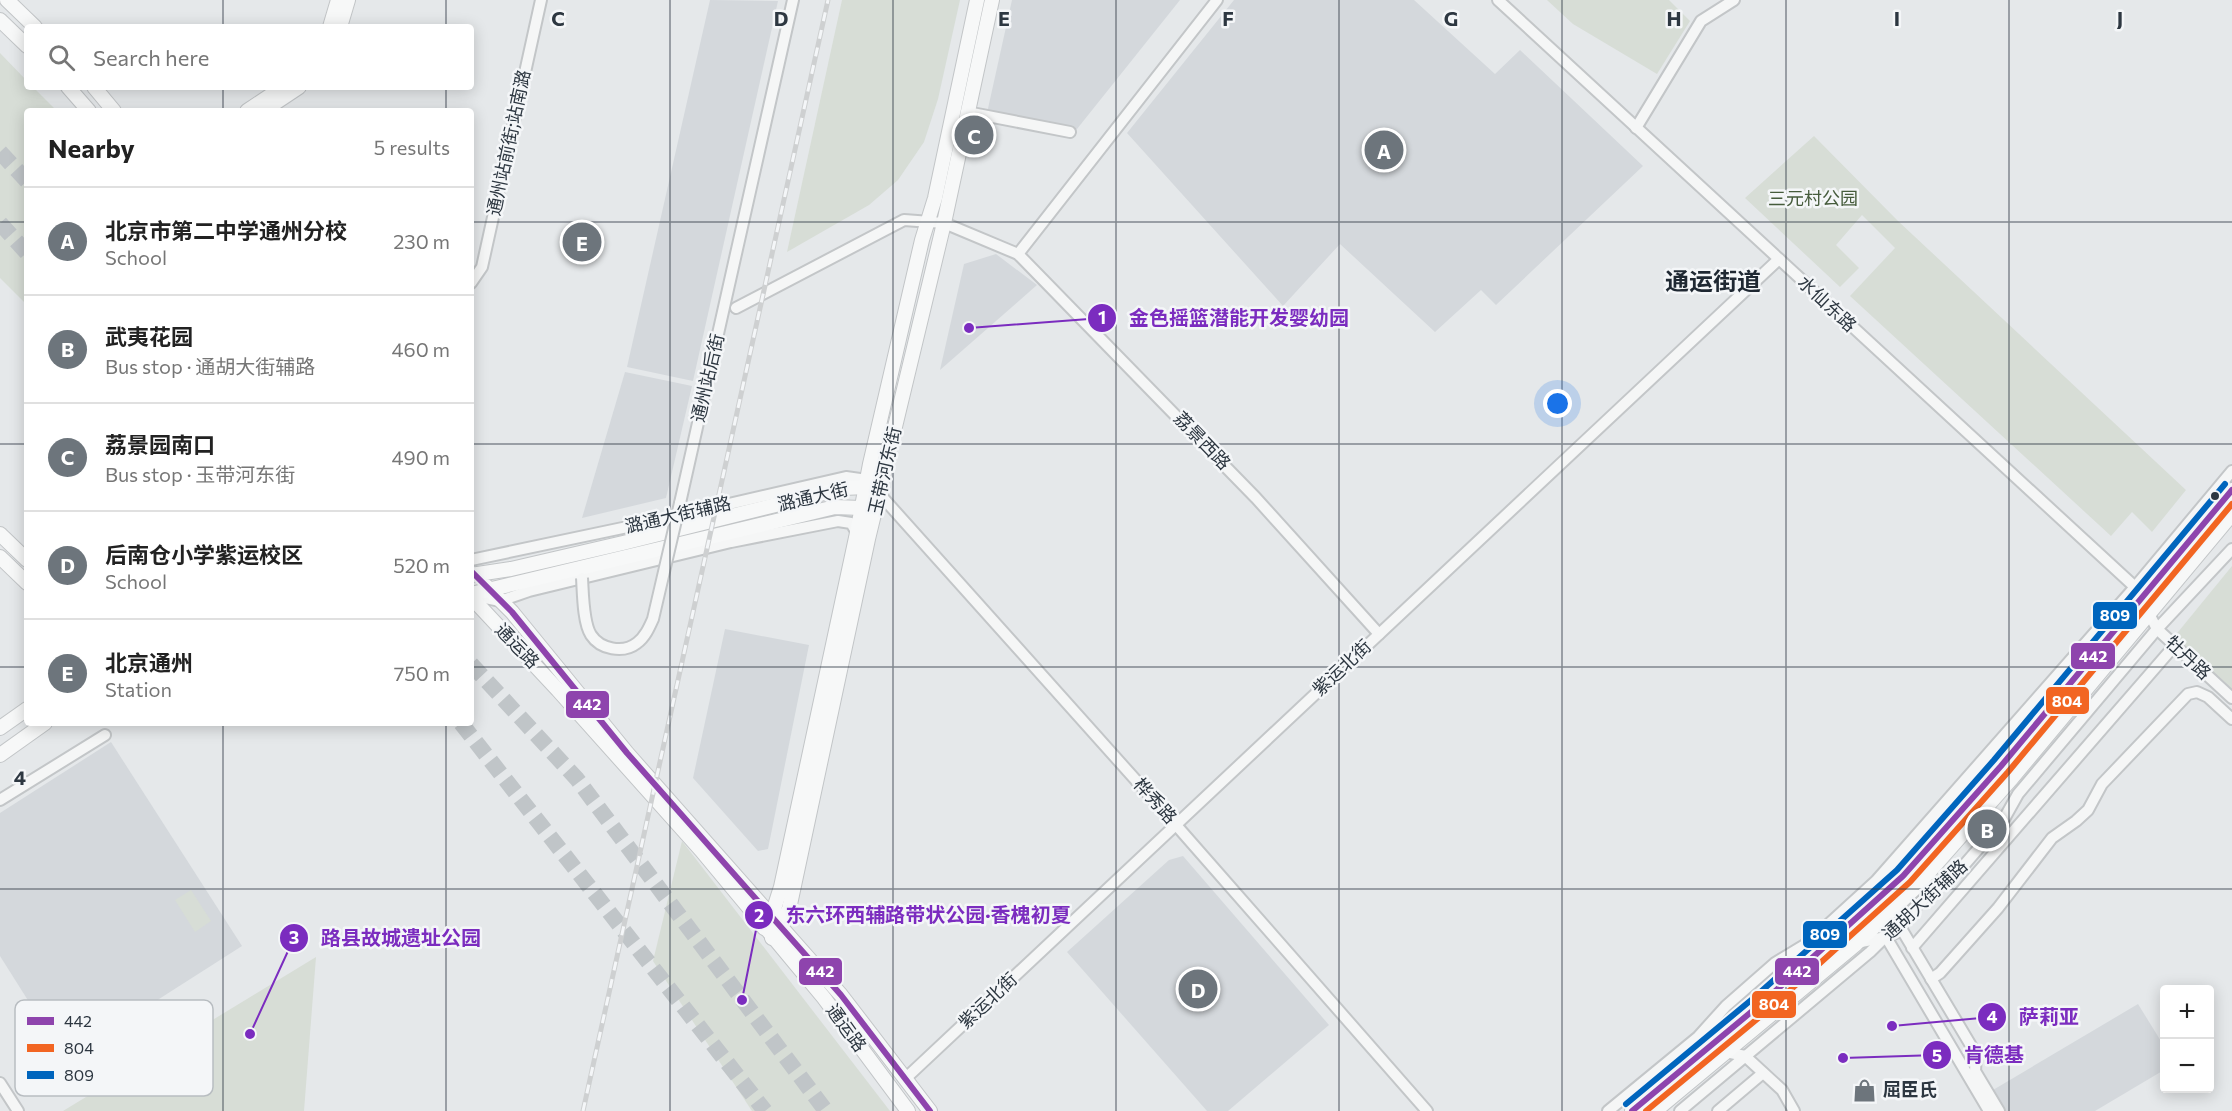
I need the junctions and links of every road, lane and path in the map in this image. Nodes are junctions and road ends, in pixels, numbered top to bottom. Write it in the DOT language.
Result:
graph roads {
  1 [pos="7,0"];
  2 [pos="338,0"];
  3 [pos="348,0"];
  4 [pos="541,0"];
  5 [pos="793,0"];
  6 [pos="978,0"];
  7 [pos="992,0"];
  8 [pos="1217,0"];
  9 [pos="1498,0"];
  10 [pos="1734,0"];
  11 [pos="0,20"];
  12 [pos="32,24"];
  13 [pos="331,24"];
  14 [pos="341,24"];
  15 [pos="24,43"];
  16 [pos="71,90"];
  17 [pos="96,90"];
  18 [pos="278,90"];
  19 [pos="294,90"];
  20 [pos="86,108"];
  21 [pos="112,108"];
  22 [pos="252,108"];
  23 [pos="268,108"];
  24 [pos="967,112"];
  25 [pos="1636,128"];
  26 [pos="1070,132"];
  27 [pos="928,222"];
  28 [pos="944,223"];
  29 [pos="1018,254"];
  30 [pos="1779,259"];
  31 [pos="474,279"];
  32 [pos="736,308"];
  33 [pos="2232,471"];
  34 [pos="867,483"];
  35 [pos="2232,490"];
  36 [pos="880,492"];
  37 [pos="861,508"];
  38 [pos="2232,514"];
  39 [pos="857,533"];
  40 [pos="0,534"];
  41 [pos="2232,549"];
  42 [pos="0,557"];
  43 [pos="24,557"];
  44 [pos="474,559"];
  45 [pos="474,574"];
  46 [pos="474,576"];
  47 [pos="582,578"];
  48 [pos="24,580"];
  49 [pos="489,590"];
  50 [pos="2138,593"];
  51 [pos="474,594"];
  52 [pos="474,596"];
  53 [pos="474,598"];
  54 [pos="500,601"];
  55 [pos="2148,614"];
  56 [pos="2157,629"];
  57 [pos="1379,634"];
  58 [pos="2175,645"];
  59 [pos="2232,698"];
  60 [pos="24,711"];
  61 [pos="2232,719"];
  62 [pos="41,726"];
  63 [pos="0,728"];
  64 [pos="105,735"];
  65 [pos="0,755"];
  66 [pos="0,800"];
  67 [pos="1176,825"];
  68 [pos="1899,903"];
  69 [pos="776,920"];
  70 [pos="1902,926"];
  71 [pos="768,933"];
  72 [pos="1886,938"];
  73 [pos="1856,944"];
  74 [pos="1912,948"];
  75 [pos="1931,979"];
  76 [pos="1726,1052"];
  77 [pos="1745,1056"];
  78 [pos="1763,1073"];
  79 [pos="906,1078"];
  80 [pos="0,1083"];
  81 [pos="18,1111"];
  82 [pos="908,1111"];
  83 [pos="930,1111"];
  84 [pos="1428,1111"];
  85 [pos="1608,1111"];
  86 [pos="1632,1111"];
  87 [pos="1654,1111"];
  88 [pos="1680,1111"];
  89 [pos="1718,1111"];
  90 [pos="1794,1111"];
  91 [pos="1989,1111"];
  92 [pos="2000,1111"];
  1 -- 12 [label="main road"];
  2 -- 13 [label="main road"];
  3 -- 14 [label="main road"];
  4 -- 31 [label="street, 通州站前街;站南潞"];
  5 -- 47 [label="street, 通州站后街, bridge"];
  6 -- 27 [label="main road, 玉带河东街"];
  7 -- 24 [label="main road, 玉带河东街"];
  8 -- 29 [label="street"];
  9 -- 25 [label="street, 水仙东路"];
  10 -- 25 [label="street"];
  11 -- 15 [label="main road"];
  16 -- 20 [label="main road"];
  17 -- 21 [label="main road"];
  18 -- 22 [label="main road"];
  19 -- 23 [label="main road"];
  24 -- 26 [label="street"];
  24 -- 28 [label="main road, 玉带河东街"];
  25 -- 30 [label="street, 水仙东路"];
  27 -- 28 [label="street, 荔景西路"];
  27 -- 32 [label="street, 荔景西路"];
  27 -- 34 [label="main road, 玉带河东街"];
  28 -- 29 [label="street, 荔景西路"];
  28 -- 36 [label="main road, 玉带河东街"];
  29 -- 57 [label="street, 荔景西路"];
  30 -- 50 [label="street, 水仙东路"];
  30 -- 57 [label="street, 紫运北街"];
  33 -- 50 [label="street"];
  34 -- 36 [label="main road, 潞通大街"];
  34 -- 37 [label="main road, 玉带河东街"];
  34 -- 44 [label="street, 潞通大街辅路"];
  34 -- 45 [label="main road, 潞通大街"];
  35 -- 50 [label="main road"];
  36 -- 37 [label="main road, 潞通大街"];
  36 -- 67 [label="street, 桦秀路"];
  36 -- 69 [label="main road, 玉带河东街"];
  37 -- 39 [label="main road, 玉带河东街"];
  37 -- 49 [label="main road, 潞通大街"];
  38 -- 55 [label="main road"];
  39 -- 47 [label="street"];
  39 -- 69 [label="main road, 玉带河东街"];
  40 -- 43 [label="main road"];
  41 -- 56 [label="street, 通胡大街辅路"];
  42 -- 48 [label="main road"];
  46 -- 49 [label="main road, 通运路"];
  47 -- 54 [label="street"];
  49 -- 51 [label="main road, 潞通大街"];
  49 -- 54 [label="main road, 通运路"];
  50 -- 55 [label="street, 水仙东路"];
  50 -- 85 [label="street"];
  50 -- 86 [label="main road"];
  52 -- 54 [label="street"];
  53 -- 71 [label="main road, 通运路"];
  54 -- 69 [label="main road, 通运路"];
  55 -- 56 [label="street, 牡丹路"];
  55 -- 68 [label="main road"];
  56 -- 58 [label="street, 牡丹路"];
  56 -- 70 [label="street, 通胡大街辅路"];
  57 -- 67 [label="street, 紫运北街"];
  58 -- 59 [label="street, 牡丹路"];
  58 -- 74 [label="street"];
  60 -- 63 [label="main road"];
  61 -- 75 [label="street"];
  62 -- 65 [label="main road"];
  64 -- 66 [label="street"];
  67 -- 79 [label="street, 紫运北街"];
  67 -- 84 [label="street, 桦秀路"];
  68 -- 70 [label="street"];
  68 -- 73 [label="main road"];
  69 -- 71 [label="main road, 玉带河东街"];
  69 -- 79 [label="main road, 通运路"];
  70 -- 72 [label="street, 通胡大街辅路"];
  70 -- 74 [label="street"];
  71 -- 82 [label="main road, 通运路"];
  72 -- 73 [label="street"];
  72 -- 77 [label="street, 通胡大街辅路"];
  72 -- 91 [label="street"];
  73 -- 76 [label="main road"];
  74 -- 75 [label="street"];
  75 -- 92 [label="street"];
  76 -- 77 [label="street"];
  76 -- 87 [label="main road"];
  77 -- 78 [label="street"];
  77 -- 88 [label="street, 通胡大街辅路"];
  78 -- 89 [label="street"];
  78 -- 90 [label="street"];
  79 -- 83 [label="main road, 通运路"];
  80 -- 81 [label="street"];
}
